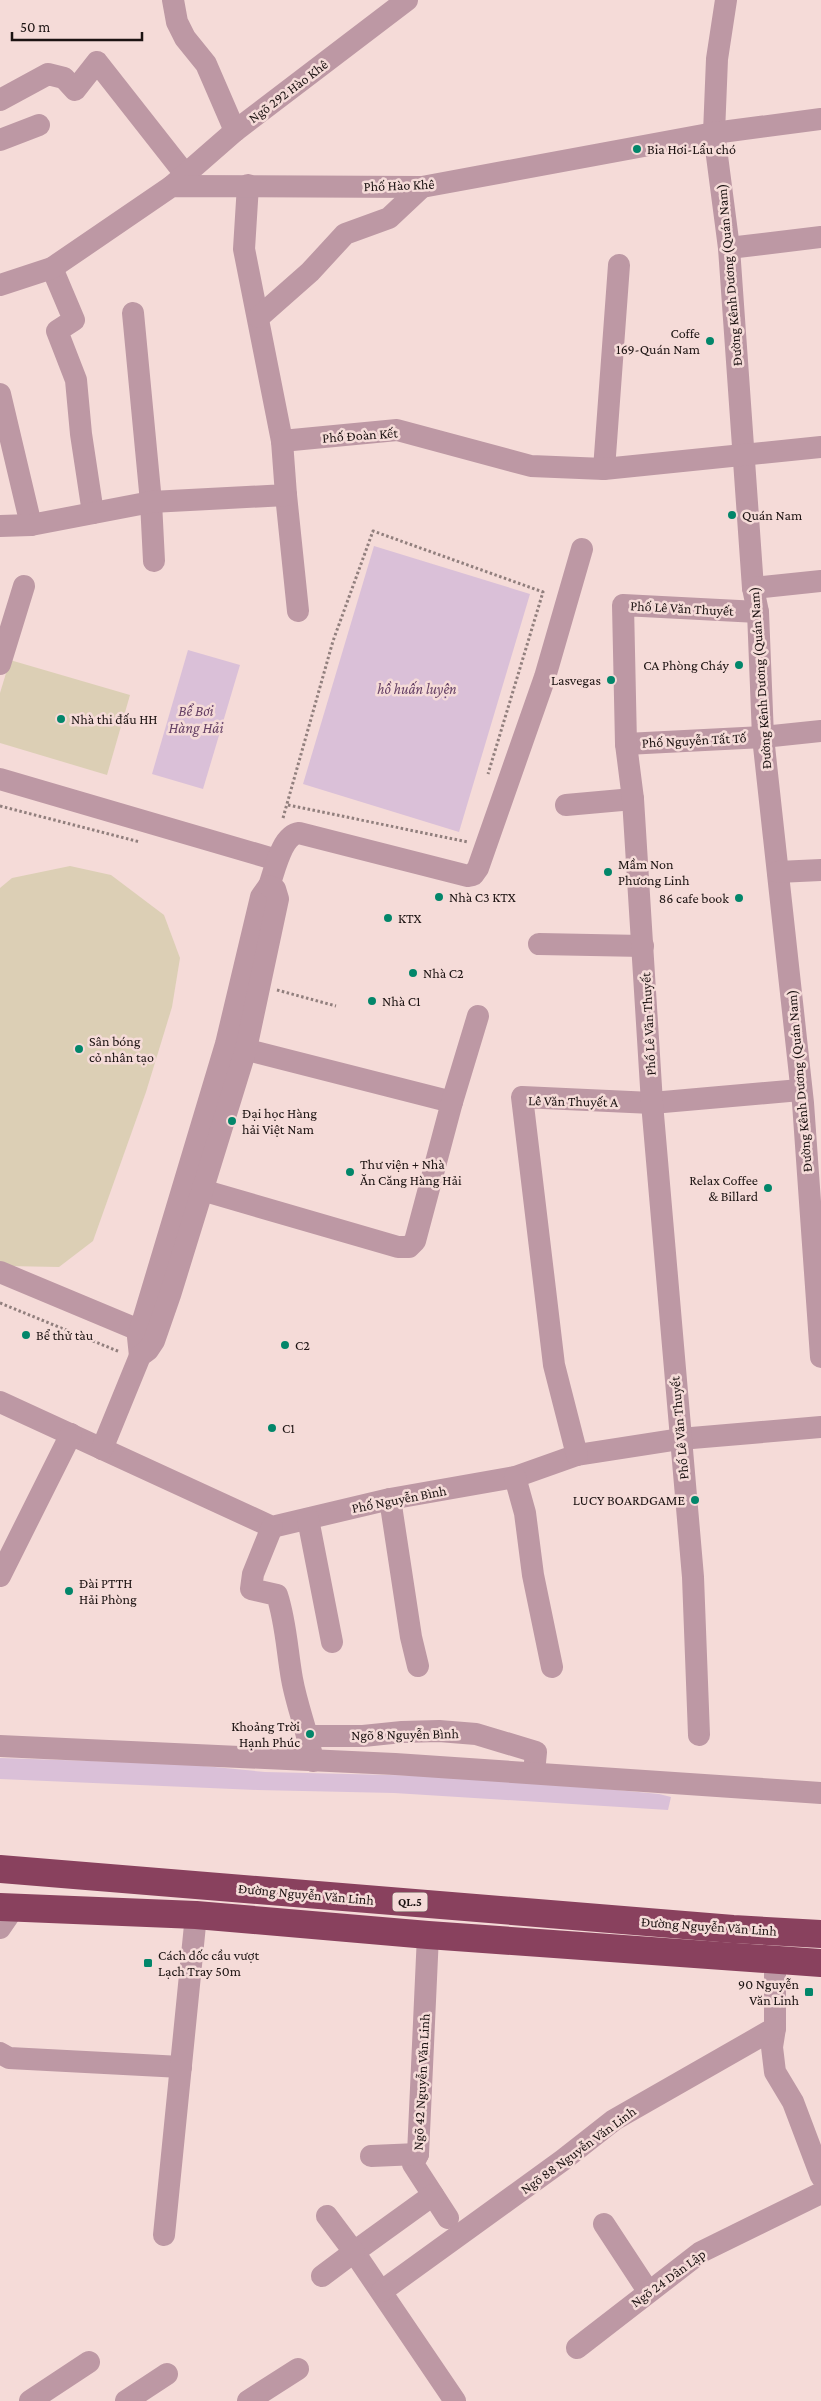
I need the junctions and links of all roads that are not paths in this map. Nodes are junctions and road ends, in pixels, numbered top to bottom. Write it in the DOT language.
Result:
graph roads {
  1 [pos="173,0"];
  2 [pos="407,0"];
  3 [pos="726,0"];
  4 [pos="0,100"];
  5 [pos="821,119"];
  6 [pos="40,125"];
  7 [pos="235,131"];
  8 [pos="714,133"];
  9 [pos="0,140"];
  10 [pos="179,180"];
  11 [pos="248,184"];
  12 [pos="422,187"];
  13 [pos="821,237"];
  14 [pos="730,248"];
  15 [pos="618,265"];
  16 [pos="52,268"];
  17 [pos="0,285"];
  18 [pos="133,313"];
  19 [pos="259,317"];
  20 [pos="0,394"];
  21 [pos="282,441"];
  22 [pos="821,446"];
  23 [pos="744,453"];
  24 [pos="604,469"];
  25 [pos="286,495"];
  26 [pos="151,502"];
  27 [pos="93,513"];
  28 [pos="30,524"];
  29 [pos="0,526"];
  30 [pos="582,549"];
  31 [pos="154,561"];
  32 [pos="821,581"];
  33 [pos="24,586"];
  34 [pos="753,588"];
  35 [pos="298,611"];
  36 [pos="758,612"];
  37 [pos="0,664"];
  38 [pos="821,731"];
  39 [pos="763,737"];
  40 [pos="626,744"];
  41 [pos="0,779"];
  42 [pos="633,799"];
  43 [pos="566,806"];
  44 [pos="277,860"];
  45 [pos="821,870"];
  46 [pos="778,872"];
  47 [pos="269,886"];
  48 [pos="539,944"];
  49 [pos="644,946"];
  50 [pos="478,1016"];
  51 [pos="236,1047"];
  52 [pos="808,1098"];
  53 [pos="452,1102"];
  54 [pos="652,1103"];
  55 [pos="193,1187"];
  56 [pos="0,1272"];
  57 [pos="144,1333"];
  58 [pos="821,1357"];
  59 [pos="0,1402"];
  60 [pos="821,1427"];
  61 [pos="71,1434"];
  62 [pos="680,1439"];
  63 [pos="102,1449"];
  64 [pos="577,1454"];
  65 [pos="515,1478"];
  66 [pos="390,1499"];
  67 [pos="308,1519"];
  68 [pos="272,1527"];
  69 [pos="0,1576"];
  70 [pos="332,1642"];
  71 [pos="418,1666"];
  72 [pos="552,1667"];
  73 [pos="699,1735"];
  74 [pos="309,1736"];
  75 [pos="0,1746"];
  76 [pos="313,1761"];
  77 [pos="534,1773"];
  78 [pos="821,1793"];
  79 [pos="0,1869"];
  80 [pos="4,1915"];
  81 [pos="196,1916"];
  82 [pos="821,1934"];
  83 [pos="428,1935"];
  84 [pos="775,1960"];
  85 [pos="821,1963"];
  86 [pos="775,2028"];
  87 [pos="0,2053"];
  88 [pos="181,2068"];
  89 [pos="418,2154"];
  90 [pos="371,2156"];
  91 [pos="821,2176"];
  92 [pos="821,2193"];
  93 [pos="433,2195"];
  94 [pos="327,2216"];
  95 [pos="448,2218"];
  96 [pos="604,2224"];
  97 [pos="164,2236"];
  98 [pos="354,2252"];
  99 [pos="322,2276"];
  100 [pos="382,2291"];
  101 [pos="648,2292"];
  102 [pos="577,2348"];
  103 [pos="89,2362"];
  104 [pos="298,2368"];
  105 [pos="167,2374"];
  106 [pos="30,2401"];
  107 [pos="126,2401"];
  108 [pos="248,2401"];
  109 [pos="455,2401"];
  1 -- 7 [label="street"];
  2 -- 7 [label="street, Ngõ 292 Hào Khê"];
  3 -- 8 [label="street, Đường Kênh Dương (Quán Nam)"];
  4 -- 10 [label="street"];
  5 -- 8 [label="street, Phố Hào Khê"];
  6 -- 9 [label="street"];
  7 -- 10 [label="street, Ngõ 292 Hào Khê"];
  8 -- 12 [label="street, Phố Hào Khê"];
  8 -- 14 [label="street, Đường Kênh Dương (Quán Nam)"];
  10 -- 11 [label="street, Phố Hào Khê"];
  10 -- 16 [label="street"];
  11 -- 12 [label="street, Phố Hào Khê"];
  11 -- 19 [label="street"];
  12 -- 19 [label="street"];
  13 -- 14 [label="street"];
  14 -- 23 [label="street, Đường Kênh Dương (Quán Nam)"];
  15 -- 24 [label="street"];
  16 -- 17 [label="street"];
  16 -- 27 [label="street"];
  18 -- 26 [label="street"];
  19 -- 21 [label="street"];
  20 -- 28 [label="street"];
  21 -- 24 [label="street, Phố Đoàn Kết"];
  21 -- 25 [label="street"];
  22 -- 23 [label="street, Phố Đoàn Kết"];
  23 -- 24 [label="street, Phố Đoàn Kết"];
  23 -- 34 [label="street, Đường Kênh Dương (Quán Nam)"];
  25 -- 26 [label="street"];
  25 -- 35 [label="street"];
  26 -- 27 [label="street"];
  26 -- 31 [label="street"];
  27 -- 28 [label="street"];
  28 -- 29 [label="street"];
  30 -- 44 [label="street"];
  32 -- 34 [label="street"];
  33 -- 37 [label="street"];
  34 -- 36 [label="street, Đường Kênh Dương (Quán Nam)"];
  36 -- 39 [label="street, Đường Kênh Dương (Quán Nam)"];
  36 -- 40 [label="street, Phố Lê Văn Thuyết"];
  38 -- 39 [label="street, Phố Nguyễn Tất Tố"];
  39 -- 40 [label="street, Phố Nguyễn Tất Tố"];
  39 -- 46 [label="street, Đường Kênh Dương (Quán Nam)"];
  40 -- 42 [label="street, Phố Lê Văn Thuyết"];
  41 -- 44 [label="street"];
  42 -- 43 [label="street"];
  42 -- 49 [label="street, Phố Lê Văn Thuyết"];
  44 -- 47 [label="street"];
  45 -- 46 [label="street"];
  46 -- 52 [label="street, Đường Kênh Dương (Quán Nam)"];
  47 -- 51 [label="street"];
  47 -- 51 [label="street"];
  48 -- 49 [label="street"];
  49 -- 54 [label="street, Phố Lê Văn Thuyết"];
  50 -- 53 [label="street"];
  51 -- 53 [label="street"];
  51 -- 55 [label="street"];
  52 -- 54 [label="street, Lê Văn Thuyết A"];
  52 -- 58 [label="street, Đường Kênh Dương (Quán Nam)"];
  53 -- 55 [label="street"];
  54 -- 62 [label="street, Phố Lê Văn Thuyết"];
  54 -- 64 [label="street, Lê Văn Thuyết A"];
  55 -- 57 [label="street"];
  56 -- 57 [label="street"];
  57 -- 63 [label="street"];
  59 -- 61 [label="street"];
  60 -- 62 [label="street, Phố Nguyễn Bình"];
  61 -- 63 [label="street"];
  61 -- 69 [label="street"];
  62 -- 64 [label="street, Phố Nguyễn Bình"];
  62 -- 73 [label="street, Phố Lê Văn Thuyết"];
  63 -- 68 [label="street"];
  64 -- 65 [label="street, Phố Nguyễn Bình"];
  65 -- 66 [label="street, Phố Nguyễn Bình"];
  65 -- 72 [label="street"];
  66 -- 67 [label="street, Phố Nguyễn Bình"];
  66 -- 71 [label="street"];
  67 -- 68 [label="street, Phố Nguyễn Bình"];
  67 -- 70 [label="street"];
  68 -- 74 [label="street"];
  74 -- 76 [label="street"];
  74 -- 77 [label="street, Ngõ 8 Nguyễn Bình"];
  75 -- 76 [label="street"];
  76 -- 77 [label="street"];
  77 -- 78 [label="street"];
  79 -- 82 [label="highway, Đường Nguyễn Văn Linh / QL.5"];
  80 -- 81 [label="highway, Đường Nguyễn Văn Linh / QL.5"];
  81 -- 83 [label="highway, Đường Nguyễn Văn Linh / QL.5"];
  81 -- 88 [label="street"];
  83 -- 84 [label="highway, Đường Nguyễn Văn Linh / QL.5"];
  83 -- 89 [label="street, Ngõ 42 Nguyễn Văn Linh"];
  84 -- 85 [label="highway, Đường Nguyễn Văn Linh / QL.5"];
  84 -- 86 [label="street"];
  86 -- 91 [label="street"];
  86 -- 100 [label="street, Ngõ 88 Nguyễn Văn Linh"];
  87 -- 88 [label="street"];
  88 -- 97 [label="street"];
  89 -- 90 [label="street"];
  89 -- 93 [label="street, Ngõ 42 Nguyễn Văn Linh"];
  92 -- 101 [label="street, Ngõ 24 Dân Lập"];
  93 -- 95 [label="street, Ngõ 42 Nguyễn Văn Linh"];
  93 -- 98 [label="street"];
  94 -- 98 [label="street"];
  96 -- 101 [label="street"];
  98 -- 99 [label="street"];
  98 -- 100 [label="street"];
  100 -- 109 [label="street"];
  101 -- 102 [label="street, Ngõ 24 Dân Lập"];
  103 -- 106 [label="street"];
  104 -- 108 [label="street"];
  105 -- 107 [label="street"];
}
